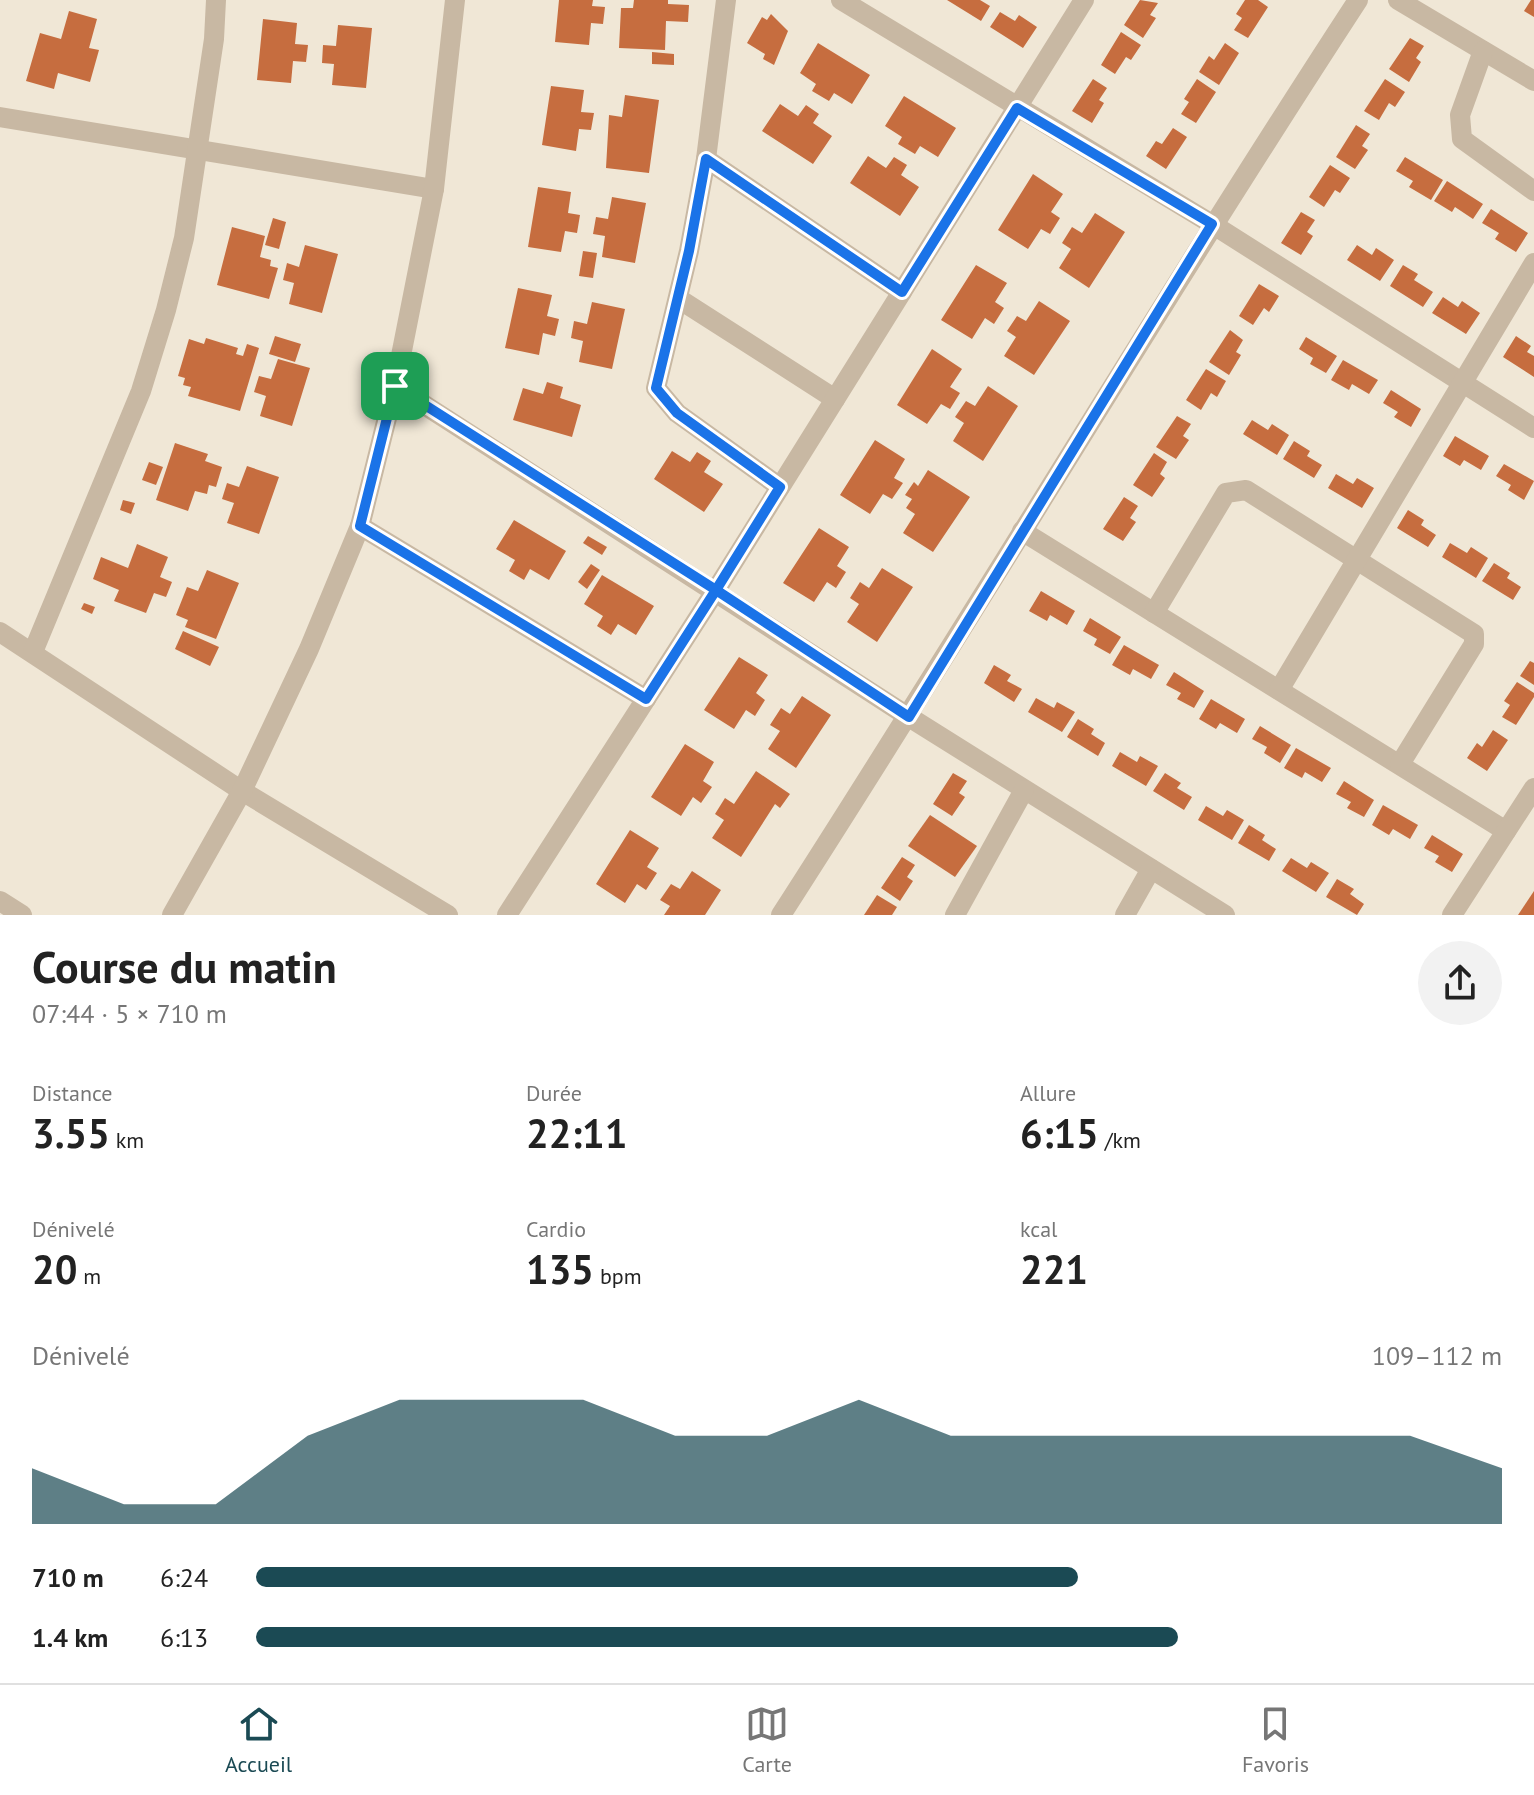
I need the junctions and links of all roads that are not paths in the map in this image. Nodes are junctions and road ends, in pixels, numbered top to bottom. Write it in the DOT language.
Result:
graph roads {
  1 [pos="216,0"];
  2 [pos="455,0"];
  3 [pos="726,0"];
  4 [pos="841,0"];
  5 [pos="1082,0"];
  6 [pos="1358,0"];
  7 [pos="1398,0"];
  8 [pos="1483,51"];
  9 [pos="1534,81"];
  10 [pos="1017,108"];
  11 [pos="0,117"];
  12 [pos="196,149"];
  13 [pos="706,159"];
  14 [pos="434,189"];
  15 [pos="1534,191"];
  16 [pos="1212,224"];
  17 [pos="1534,263"];
  18 [pos="902,292"];
  19 [pos="679,299"];
  20 [pos="1463,383"];
  21 [pos="395,386"];
  22 [pos="835,399"];
  23 [pos="1534,428"];
  24 [pos="780,487"];
  25 [pos="360,526"];
  26 [pos="1022,531"];
  27 [pos="1356,560"];
  28 [pos="716,590"];
  29 [pos="1154,613"];
  30 [pos="0,632"];
  31 [pos="33,652"];
  32 [pos="1279,690"];
  33 [pos="646,699"];
  34 [pos="909,717"];
  35 [pos="1400,764"];
  36 [pos="1534,788"];
  37 [pos="1024,790"];
  38 [pos="242,791"];
  39 [pos="1506,831"];
  40 [pos="1151,869"];
  41 [pos="0,901"];
  42 [pos="22,915"];
  43 [pos="172,915"];
  44 [pos="448,915"];
  45 [pos="507,915"];
  46 [pos="781,915"];
  47 [pos="955,915"];
  48 [pos="1125,915"];
  49 [pos="1225,915"];
  50 [pos="1452,915"];
  1 -- 12 [label="street"];
  2 -- 14 [label="street"];
  3 -- 13 [label="street"];
  4 -- 10 [label="street"];
  5 -- 10 [label="street"];
  6 -- 16 [label="street"];
  7 -- 8 [label="street"];
  8 -- 9 [label="street"];
  8 -- 15 [label="street"];
  10 -- 16 [label="street"];
  10 -- 18 [label="street"];
  11 -- 12 [label="street"];
  12 -- 14 [label="street"];
  12 -- 31 [label="street"];
  13 -- 18 [label="street"];
  13 -- 19 [label="street"];
  14 -- 21 [label="street"];
  16 -- 20 [label="street"];
  16 -- 26 [label="street"];
  17 -- 20 [label="street"];
  18 -- 22 [label="street"];
  19 -- 22 [label="street"];
  19 -- 24 [label="street"];
  20 -- 23 [label="street"];
  20 -- 27 [label="street"];
  21 -- 25 [label="street"];
  21 -- 28 [label="street"];
  22 -- 24 [label="street"];
  24 -- 28 [label="street"];
  25 -- 33 [label="street"];
  25 -- 38 [label="street"];
  26 -- 29 [label="street"];
  26 -- 34 [label="street"];
  27 -- 29 [label="street"];
  27 -- 32 [label="street"];
  27 -- 35 [label="street"];
  28 -- 33 [label="street"];
  28 -- 34 [label="street"];
  29 -- 32 [label="street"];
  30 -- 31 [label="street"];
  31 -- 38 [label="street"];
  32 -- 35 [label="street"];
  33 -- 45 [label="street"];
  34 -- 37 [label="street"];
  34 -- 46 [label="street"];
  35 -- 39 [label="street"];
  36 -- 39 [label="street"];
  37 -- 40 [label="street"];
  37 -- 47 [label="street"];
  38 -- 43 [label="street"];
  38 -- 44 [label="street"];
  39 -- 50 [label="street"];
  40 -- 48 [label="street"];
  40 -- 49 [label="street"];
  41 -- 42 [label="street"];
}
